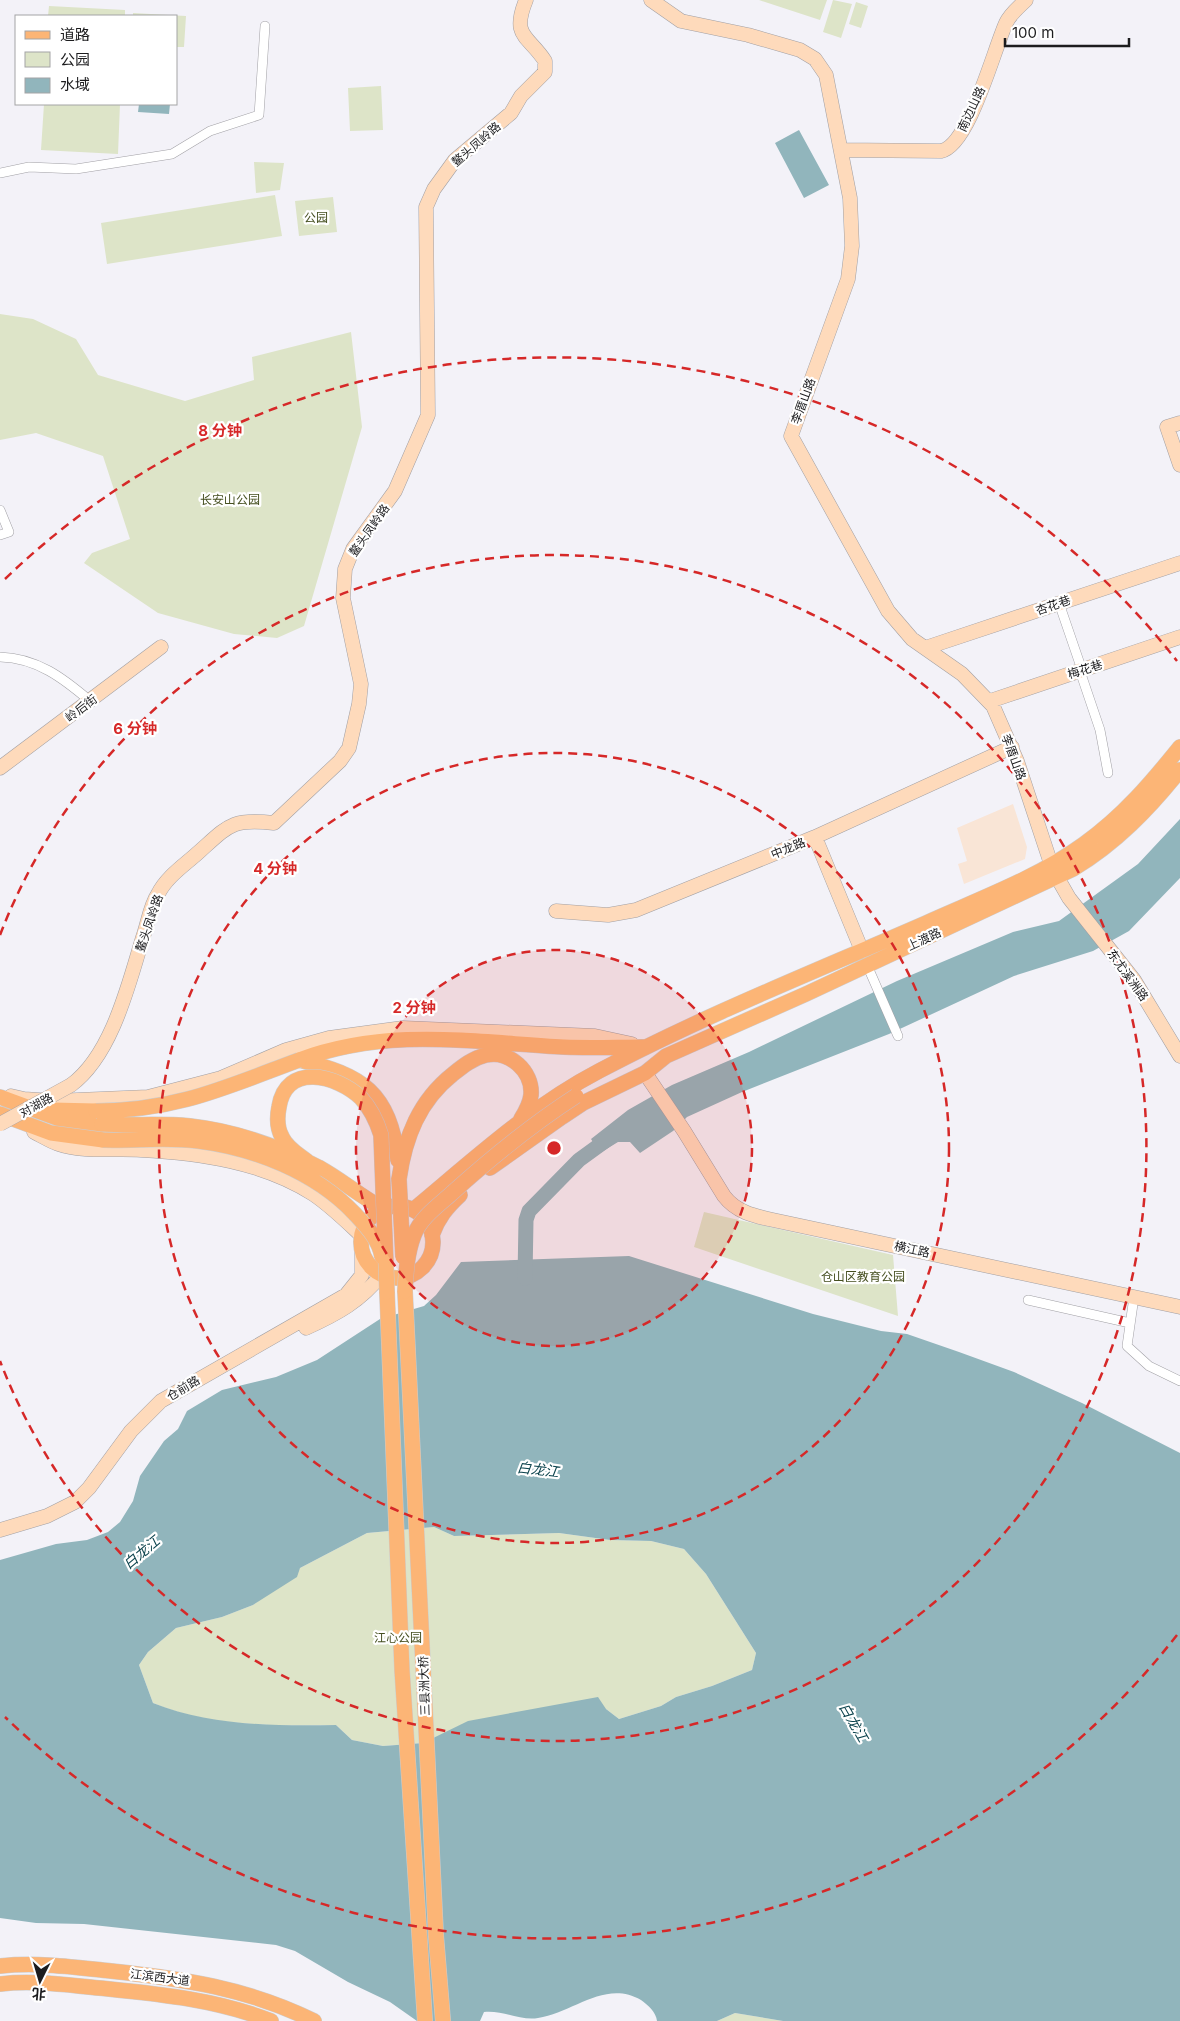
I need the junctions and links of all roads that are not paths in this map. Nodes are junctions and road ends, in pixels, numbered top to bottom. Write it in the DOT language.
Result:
graph roads {
  1 [pos="526,0"];
  2 [pos="651,0"];
  3 [pos="1026,0"];
  4 [pos="265,26"];
  5 [pos="841,150"];
  6 [pos="0,173"];
  7 [pos="1180,423"];
  8 [pos="1180,465"];
  9 [pos="0,510"];
  10 [pos="4,533"];
  11 [pos="1180,563"];
  12 [pos="1060,603"];
  13 [pos="1180,637"];
  14 [pos="161,647"];
  15 [pos="925,648"];
  16 [pos="0,657"];
  17 [pos="1081,670"];
  18 [pos="90,701"];
  19 [pos="990,701"];
  20 [pos="1012,747"];
  21 [pos="1180,747"];
  22 [pos="0,768"];
  23 [pos="1180,770"];
  24 [pos="1108,773"];
  25 [pos="815,837"];
  26 [pos="1054,871"];
  27 [pos="1069,898"];
  28 [pos="556,911"];
  29 [pos="865,958"];
  30 [pos="898,1036"];
  31 [pos="648,1047"];
  32 [pos="666,1056"];
  33 [pos="1180,1056"];
  34 [pos="299,1060"];
  35 [pos="648,1078"];
  36 [pos="71,1085"];
  37 [pos="0,1093"];
  38 [pos="160,1094"];
  39 [pos="0,1097"];
  40 [pos="0,1114"];
  41 [pos="519,1123"];
  42 [pos="0,1124"];
  43 [pos="101,1126"];
  44 [pos="161,1152"];
  45 [pos="314,1167"];
  46 [pos="399,1179"];
  47 [pos="413,1210"];
  48 [pos="379,1211"];
  49 [pos="432,1235"];
  50 [pos="362,1244"];
  51 [pos="382,1274"];
  52 [pos="405,1291"];
  53 [pos="387,1292"];
  54 [pos="1134,1297"];
  55 [pos="1028,1300"];
  56 [pos="1180,1306"];
  57 [pos="1130,1323"];
  58 [pos="1180,1381"];
  59 [pos="0,1530"];
  60 [pos="0,1538"];
  61 [pos="0,1966"];
  62 [pos="0,1984"];
  63 [pos="271,2021"];
  64 [pos="314,2021"];
  65 [pos="425,2021"];
  66 [pos="443,2021"];
  1 -- 36 [label="street, 鳌头凤岭路"];
  2 -- 5 [label="street, 李厝山路"];
  3 -- 5 [label="street, 南边山路"];
  4 -- 6 [label="street"];
  5 -- 15 [label="street, 李厝山路"];
  7 -- 8 [label="street"];
  9 -- 10 [label="street"];
  11 -- 12 [label="street, 杏花巷"];
  12 -- 15 [label="street, 杏花巷"];
  12 -- 17 [label="street"];
  13 -- 17 [label="street, 梅花巷"];
  14 -- 18 [label="street, 岭后街"];
  15 -- 19 [label="street, 李厝山路"];
  16 -- 18 [label="street"];
  17 -- 19 [label="street, 梅花巷"];
  17 -- 24 [label="street"];
  18 -- 22 [label="street, 岭后街"];
  19 -- 20 [label="street, 李厝山路"];
  20 -- 25 [label="street, 中龙路"];
  20 -- 26 [label="street, 李厝山路"];
  21 -- 26 [label="main road, 上渡路"];
  23 -- 26 [label="main road, 上渡路"];
  25 -- 28 [label="street, 中龙路"];
  25 -- 29 [label="street"];
  26 -- 27 [label="street, 李厝山路"];
  26 -- 29 [label="main road, 上渡路"];
  27 -- 33 [label="street, 东尤溪洲路"];
  29 -- 30 [label="street"];
  29 -- 31 [label="main road, 上渡路"];
  29 -- 32 [label="main road, 上渡路"];
  31 -- 34 [label="main road"];
  31 -- 38 [label="street"];
  31 -- 41 [label="main road, 上渡路"];
  32 -- 35 [label="main road, 上渡路"];
  32 -- 52 [label="main road, bridge"];
  34 -- 43 [label="main road, bridge"];
  34 -- 46 [label="main road"];
  35 -- 49 [label="main road, 上渡路"];
  35 -- 54 [label="street, 横江路"];
  36 -- 42 [label="street, 对湖路, bridge"];
  37 -- 38 [label="street"];
  38 -- 44 [label="street"];
  39 -- 43 [label="main road"];
  40 -- 43 [label="main road"];
  40 -- 44 [label="street"];
  41 -- 46 [label="main road"];
  41 -- 47 [label="main road, 上渡路"];
  43 -- 45 [label="main road, bridge"];
  43 -- 53 [label="main road, bridge"];
  44 -- 50 [label="street"];
  45 -- 48 [label="main road"];
  45 -- 53 [label="main road, bridge"];
  46 -- 52 [label="main road, bridge"];
  47 -- 48 [label="main road"];
  47 -- 49 [label="main road"];
  48 -- 50 [label="main road"];
  49 -- 51 [label="main road"];
  50 -- 51 [label="main road"];
  50 -- 59 [label="street, 仓前路"];
  51 -- 60 [label="street, 仓前路"];
  52 -- 66 [label="main road, 三县洲大桥"];
  53 -- 65 [label="main road, 三县洲大桥"];
  54 -- 56 [label="street, 横江路"];
  54 -- 57 [label="street"];
  55 -- 57 [label="street"];
  57 -- 58 [label="street"];
  61 -- 64 [label="main road, 江滨西大道"];
  62 -- 63 [label="main road, 江滨西大道"];
}
